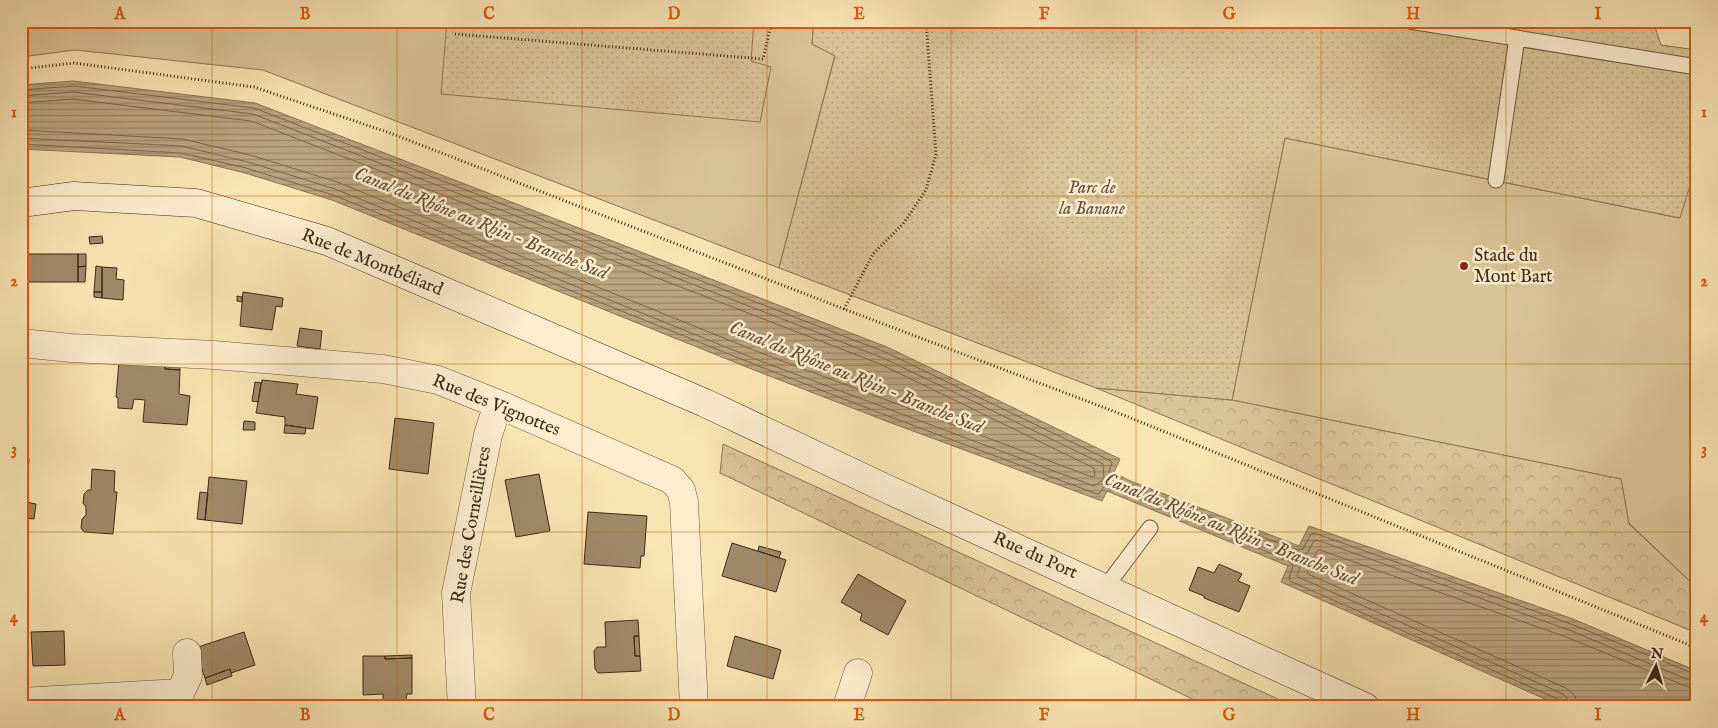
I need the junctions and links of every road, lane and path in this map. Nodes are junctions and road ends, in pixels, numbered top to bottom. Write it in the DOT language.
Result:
graph roads {
  1 [pos="772,21"];
  2 [pos="926,21"];
  3 [pos="1410,21"];
  4 [pos="455,34"];
  5 [pos="1517,38"];
  6 [pos="1697,67"];
  7 [pos="21,69"];
  8 [pos="1496,180"];
  9 [pos="21,203"];
  10 [pos="844,309"];
  11 [pos="21,343"];
  12 [pos="706,403"];
  13 [pos="498,404"];
  14 [pos="1150,528"];
  15 [pos="1104,588"];
  16 [pos="1697,648"];
  17 [pos="187,653"];
  18 [pos="858,673"];
  19 [pos="21,702"];
  20 [pos="462,707"];
  21 [pos="694,707"];
  22 [pos="848,707"];
  23 [pos="1365,707"];
  1 -- 4 [label="path"];
  2 -- 10 [label="path"];
  3 -- 5 [label="lane"];
  5 -- 6 [label="lane"];
  5 -- 8 [label="lane"];
  7 -- 10 [label="path"];
  9 -- 12 [label="street, Rue de Montbéliard"];
  10 -- 16 [label="path"];
  11 -- 13 [label="street, Rue des Vignottes"];
  12 -- 15 [label="street, Rue du Port"];
  13 -- 20 [label="street, Rue des Corneillières"];
  13 -- 21 [label="street, Rue des Vignottes"];
  14 -- 15 [label="lane"];
  15 -- 23 [label="street, Rue du Port"];
  17 -- 19 [label="street"];
  18 -- 22 [label="street"];
}
